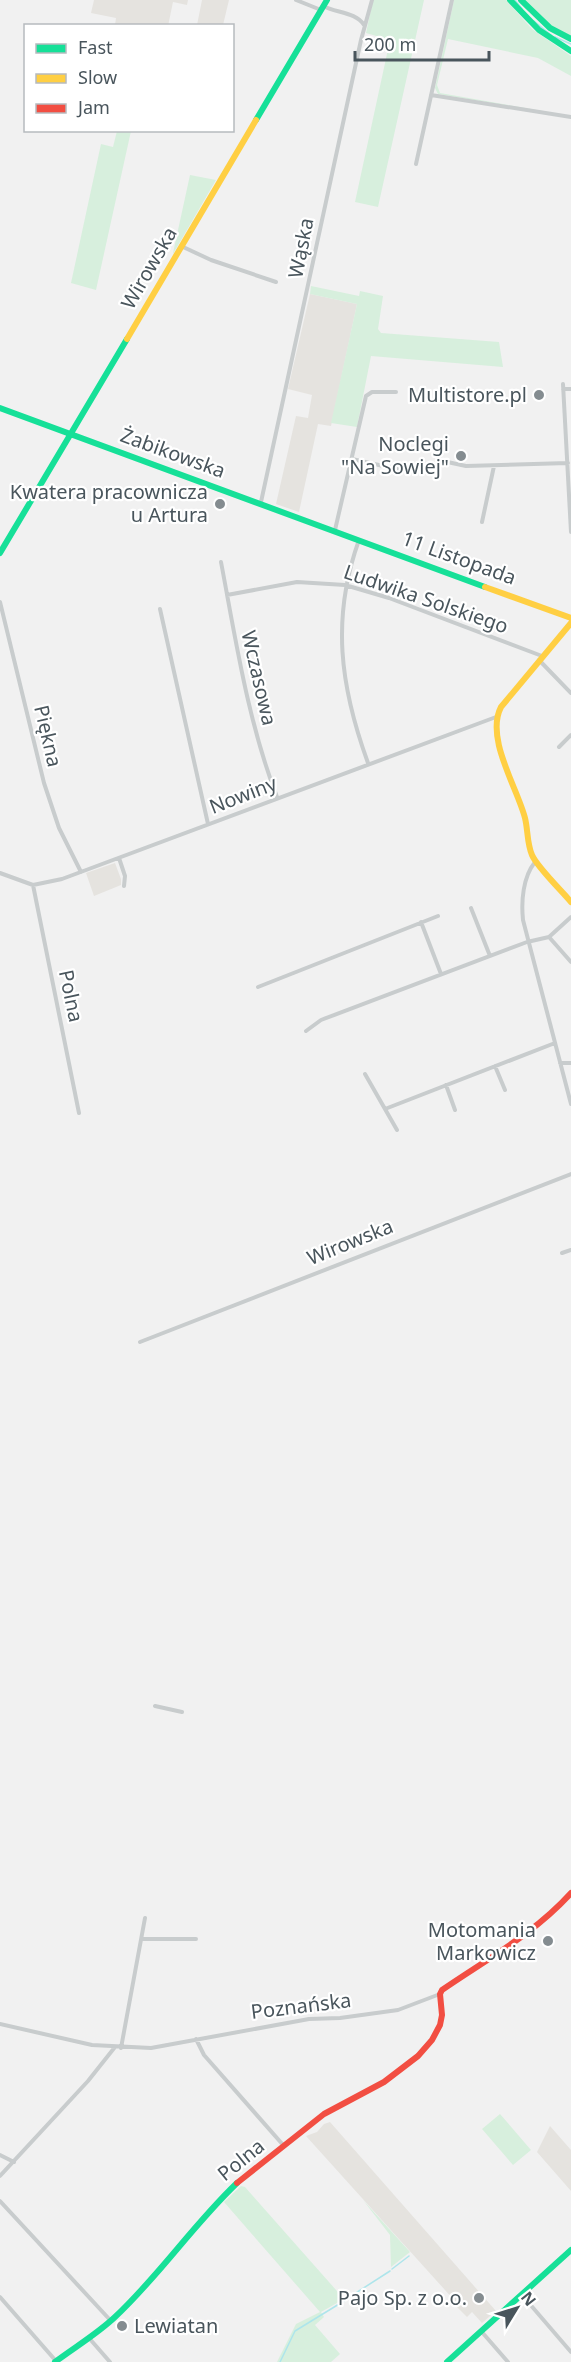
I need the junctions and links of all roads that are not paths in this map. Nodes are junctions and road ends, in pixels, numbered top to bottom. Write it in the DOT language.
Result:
graph roads {
  1 [pos="296,0"];
  2 [pos="372,0"];
  3 [pos="452,0"];
  4 [pos="510,0"];
  5 [pos="521,0"];
  6 [pos="324,5"];
  7 [pos="365,26"];
  8 [pos="571,39"];
  9 [pos="571,51"];
  10 [pos="431,95"];
  11 [pos="571,117"];
  12 [pos="417,164"];
  13 [pos="180,246"];
  14 [pos="276,282"];
  15 [pos="571,389"];
  16 [pos="396,392"];
  17 [pos="0,408"];
  18 [pos="70,433"];
  19 [pos="352,459"];
  20 [pos="438,460"];
  21 [pos="568,464"];
  22 [pos="494,466"];
  23 [pos="410,472"];
  24 [pos="261,502"];
  25 [pos="482,522"];
  26 [pos="336,530"];
  27 [pos="571,532"];
  28 [pos="359,539"];
  29 [pos="0,553"];
  30 [pos="221,562"];
  31 [pos="345,585"];
  32 [pos="227,595"];
  33 [pos="0,602"];
  34 [pos="160,609"];
  35 [pos="571,621"];
  36 [pos="541,658"];
  37 [pos="571,693"];
  38 [pos="496,717"];
  39 [pos="571,735"];
  40 [pos="559,747"];
  41 [pos="368,764"];
  42 [pos="277,797"];
  43 [pos="208,824"];
  44 [pos="119,858"];
  45 [pos="533,864"];
  46 [pos="81,872"];
  47 [pos="0,873"];
  48 [pos="33,885"];
  49 [pos="124,886"];
  50 [pos="571,902"];
  51 [pos="471,908"];
  52 [pos="438,916"];
  53 [pos="571,917"];
  54 [pos="421,922"];
  55 [pos="549,937"];
  56 [pos="527,942"];
  57 [pos="490,956"];
  58 [pos="571,962"];
  59 [pos="441,974"];
  60 [pos="258,987"];
  61 [pos="306,1031"];
  62 [pos="555,1043"];
  63 [pos="571,1063"];
  64 [pos="560,1064"];
  65 [pos="495,1066"];
  66 [pos="365,1074"];
  67 [pos="446,1085"];
  68 [pos="505,1090"];
  69 [pos="571,1104"];
  70 [pos="385,1109"];
  71 [pos="80,1110"];
  72 [pos="455,1110"];
  73 [pos="396,1130"];
  74 [pos="571,1174"];
  75 [pos="571,1250"];
  76 [pos="562,1253"];
  77 [pos="140,1341"];
  78 [pos="155,1706"];
  79 [pos="182,1712"];
  80 [pos="571,1893"];
  81 [pos="145,1918"];
  82 [pos="142,1939"];
  83 [pos="196,1939"];
  84 [pos="440,1995"];
  85 [pos="0,2024"];
  86 [pos="196,2040"];
  87 [pos="115,2047"];
  88 [pos="121,2048"];
  89 [pos="284,2147"];
  90 [pos="0,2155"];
  91 [pos="14,2162"];
  92 [pos="0,2176"];
  93 [pos="0,2201"];
  94 [pos="571,2250"];
  95 [pos="522,2295"];
  96 [pos="0,2297"];
  97 [pos="111,2321"];
  98 [pos="481,2331"];
  99 [pos="89,2338"];
  100 [pos="571,2352"];
  101 [pos="56,2362"];
  102 [pos="110,2362"];
  103 [pos="447,2362"];
  104 [pos="508,2362"];
  1 -- 6 [label="street"];
  2 -- 7 [label="street, Wąska"];
  3 -- 10 [label="street"];
  4 -- 9 [label="main road"];
  5 -- 8 [label="main road"];
  6 -- 7 [label="street"];
  6 -- 13 [label="main road, Wirowska"];
  7 -- 24 [label="street, Wąska"];
  10 -- 11 [label="street"];
  10 -- 12 [label="street"];
  13 -- 14 [label="street"];
  13 -- 18 [label="main road, Wirowska"];
  15 -- 21 [label="street"];
  16 -- 19 [label="street"];
  17 -- 18 [label="main road, Żabikowska"];
  18 -- 24 [label="main road, Żabikowska"];
  18 -- 29 [label="main road, Wirowska"];
  19 -- 23 [label="street"];
  19 -- 26 [label="street"];
  20 -- 22 [label="street"];
  21 -- 22 [label="street"];
  21 -- 27 [label="street"];
  22 -- 25 [label="street"];
  24 -- 26 [label="main road, Żabikowska"];
  26 -- 28 [label="main road, 11 Listopada"];
  28 -- 31 [label="street"];
  28 -- 35 [label="main road, 11 Listopada"];
  30 -- 32 [label="street, Wczasowa"];
  31 -- 32 [label="street, Ludwika Solskiego"];
  31 -- 36 [label="street, Ludwika Solskiego"];
  31 -- 41 [label="street"];
  32 -- 42 [label="street, Wczasowa"];
  33 -- 46 [label="street, Piękna"];
  34 -- 43 [label="street"];
  35 -- 36 [label="main road"];
  36 -- 37 [label="street"];
  36 -- 38 [label="main road"];
  38 -- 41 [label="street, Nowiny"];
  38 -- 45 [label="main road"];
  39 -- 40 [label="street"];
  41 -- 42 [label="street, Nowiny"];
  42 -- 43 [label="street, Nowiny"];
  43 -- 44 [label="street, Nowiny"];
  44 -- 46 [label="street, Nowiny"];
  44 -- 49 [label="street"];
  45 -- 50 [label="main road"];
  45 -- 56 [label="street"];
  46 -- 48 [label="street, Nowiny"];
  47 -- 48 [label="street"];
  48 -- 71 [label="street, Polna"];
  51 -- 57 [label="street"];
  52 -- 54 [label="street"];
  53 -- 55 [label="street"];
  54 -- 59 [label="street"];
  54 -- 60 [label="street"];
  55 -- 56 [label="street"];
  55 -- 58 [label="street"];
  56 -- 57 [label="street"];
  56 -- 62 [label="street"];
  57 -- 59 [label="street"];
  59 -- 61 [label="street"];
  62 -- 64 [label="street"];
  62 -- 65 [label="street"];
  63 -- 64 [label="street"];
  64 -- 69 [label="street"];
  65 -- 67 [label="street"];
  65 -- 68 [label="street"];
  66 -- 70 [label="street"];
  67 -- 70 [label="street"];
  67 -- 72 [label="street"];
  70 -- 73 [label="street"];
  74 -- 77 [label="street, Wirowska"];
  75 -- 76 [label="street"];
  78 -- 79 [label="street"];
  80 -- 84 [label="main road, Poznańska"];
  81 -- 82 [label="street"];
  82 -- 83 [label="street"];
  82 -- 88 [label="street"];
  84 -- 86 [label="street, Poznańska"];
  84 -- 89 [label="main road, Polna"];
  85 -- 87 [label="street, Poznańska"];
  86 -- 88 [label="street, Poznańska"];
  86 -- 89 [label="street"];
  87 -- 88 [label="street, Poznańska"];
  87 -- 91 [label="street"];
  89 -- 97 [label="main road, Polna"];
  90 -- 91 [label="street"];
  91 -- 92 [label="street"];
  93 -- 97 [label="street"];
  94 -- 95 [label="main road"];
  95 -- 98 [label="main road"];
  95 -- 100 [label="street"];
  96 -- 101 [label="street"];
  97 -- 99 [label="main road, Polna"];
  98 -- 103 [label="main road"];
  98 -- 104 [label="street"];
  99 -- 101 [label="main road, Polna"];
  99 -- 102 [label="street"];
}
